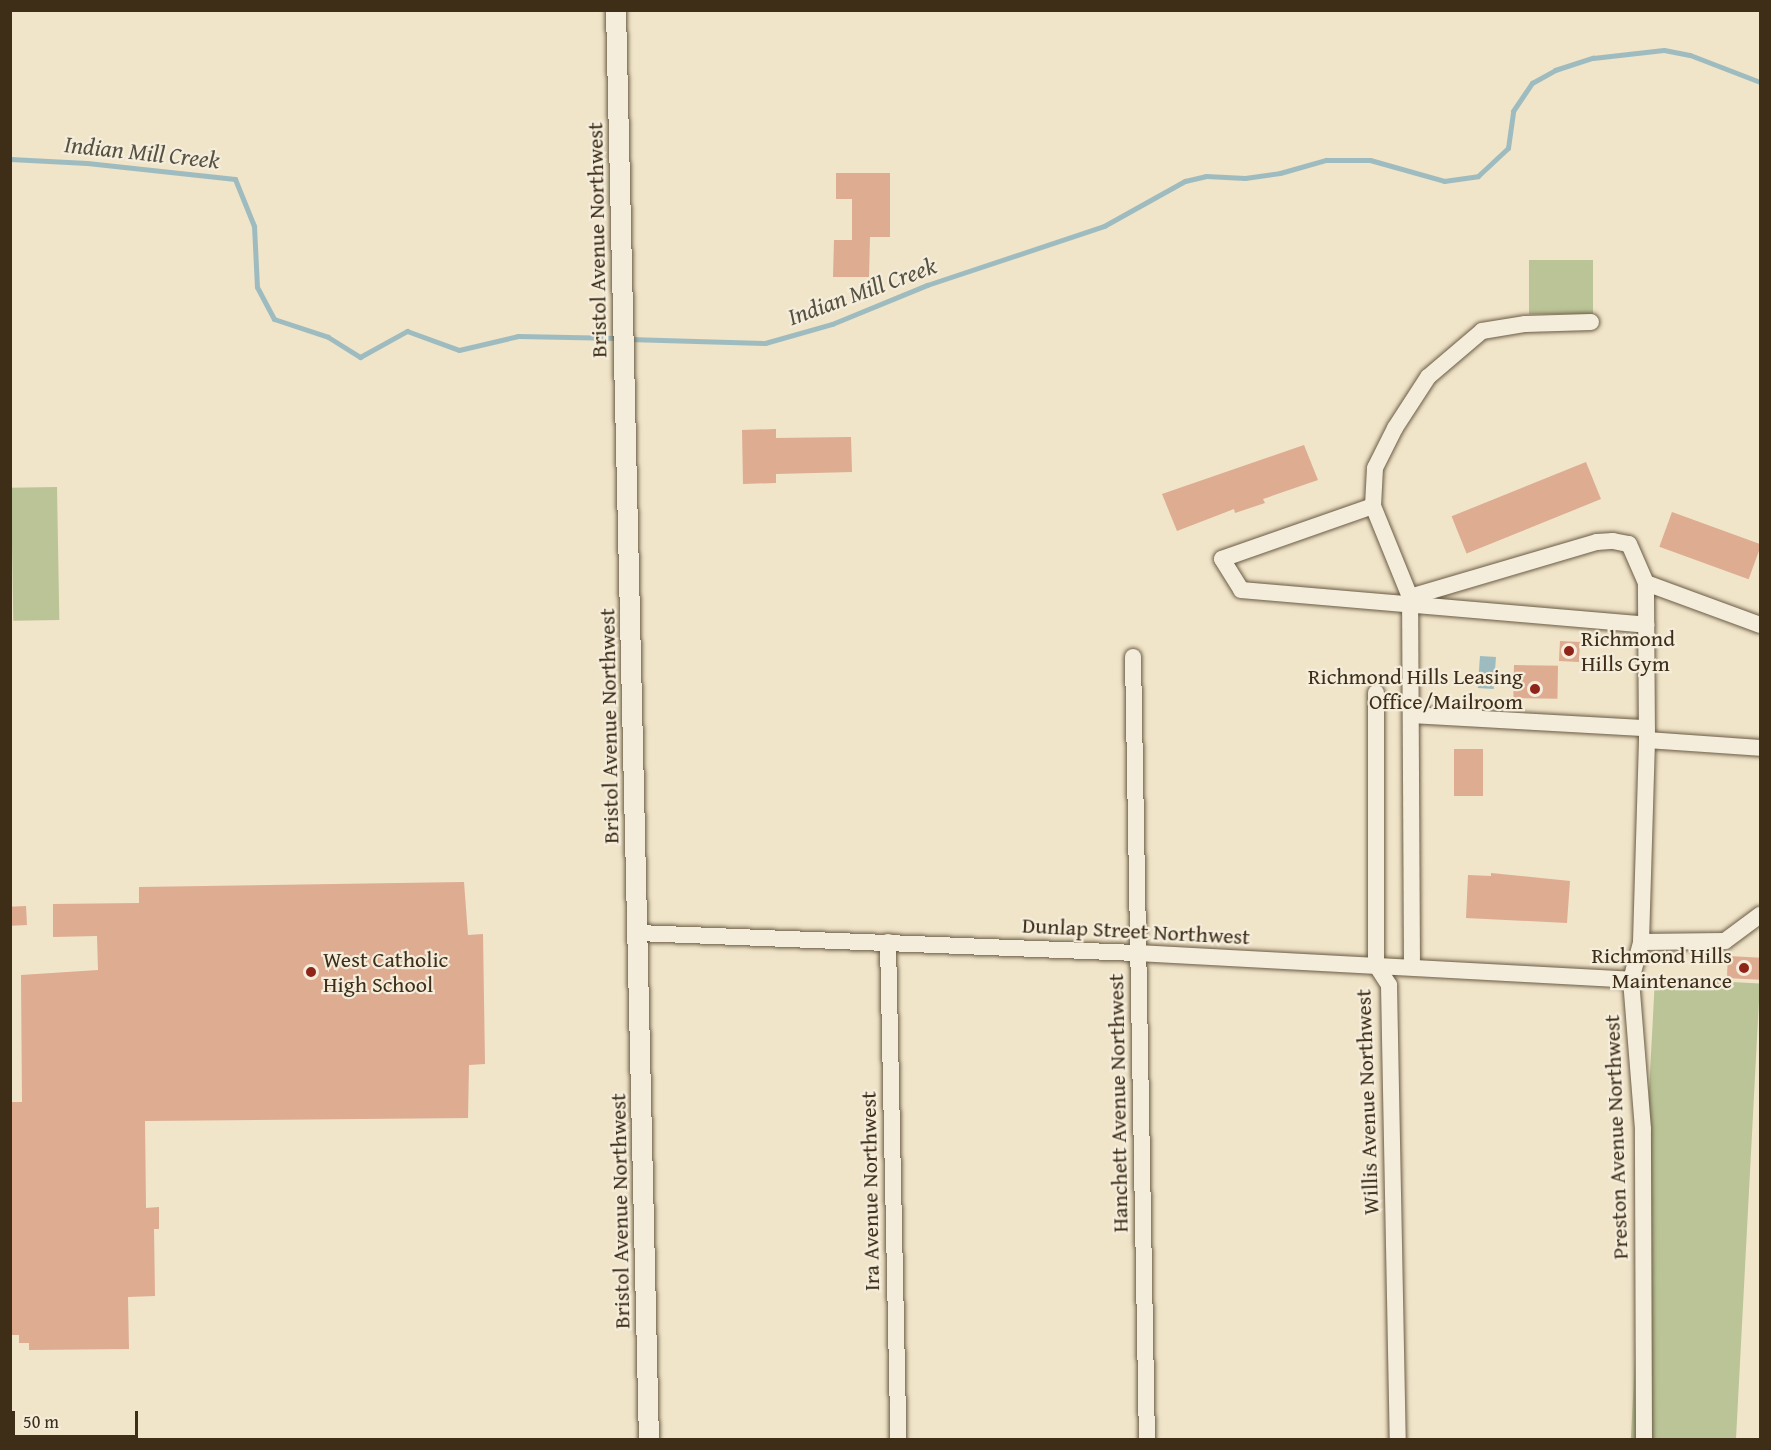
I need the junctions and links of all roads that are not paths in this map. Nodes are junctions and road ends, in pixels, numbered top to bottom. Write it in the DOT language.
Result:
graph roads {
  1 [pos="615,10"];
  2 [pos="1591,322"];
  3 [pos="1373,506"];
  4 [pos="1646,582"];
  5 [pos="1410,601"];
  6 [pos="1646,625"];
  7 [pos="1761,626"];
  8 [pos="1132,657"];
  9 [pos="1376,693"];
  10 [pos="1411,715"];
  11 [pos="1647,734"];
  12 [pos="1761,748"];
  13 [pos="1761,915"];
  14 [pos="638,933"];
  15 [pos="888,942"];
  16 [pos="1641,942"];
  17 [pos="1137,953"];
  18 [pos="1376,965"];
  19 [pos="1412,967"];
  20 [pos="1631,980"];
  21 [pos="649,1440"];
  22 [pos="898,1440"];
  23 [pos="1147,1440"];
  24 [pos="1398,1440"];
  25 [pos="1644,1440"];
  1 -- 14 [label="street, Bristol Avenue Northwest"];
  2 -- 3 [label="street"];
  3 -- 5 [label="street"];
  3 -- 5 [label="street"];
  4 -- 5 [label="street"];
  4 -- 6 [label="street, Preston Avenue Northwest"];
  4 -- 7 [label="street"];
  5 -- 6 [label="street"];
  5 -- 10 [label="street"];
  6 -- 11 [label="street, Preston Avenue Northwest"];
  8 -- 17 [label="street, Hanchett Avenue Northwest"];
  9 -- 18 [label="street, Willis Avenue Northwest"];
  10 -- 11 [label="street"];
  10 -- 19 [label="street"];
  11 -- 12 [label="street"];
  11 -- 16 [label="street, Preston Avenue Northwest"];
  13 -- 16 [label="street"];
  14 -- 15 [label="street, Dunlap Street Northwest"];
  14 -- 21 [label="street, Bristol Avenue Northwest"];
  15 -- 17 [label="street, Dunlap Street Northwest"];
  15 -- 22 [label="street, Ira Avenue Northwest"];
  16 -- 20 [label="street, Preston Avenue Northwest"];
  17 -- 18 [label="street, Dunlap Street Northwest"];
  17 -- 23 [label="street, Hanchett Avenue Northwest"];
  18 -- 19 [label="street, Dunlap Street Northwest"];
  18 -- 24 [label="street, Willis Avenue Northwest"];
  19 -- 20 [label="street, Dunlap Street Northwest"];
  20 -- 25 [label="street, Preston Avenue Northwest"];
}
